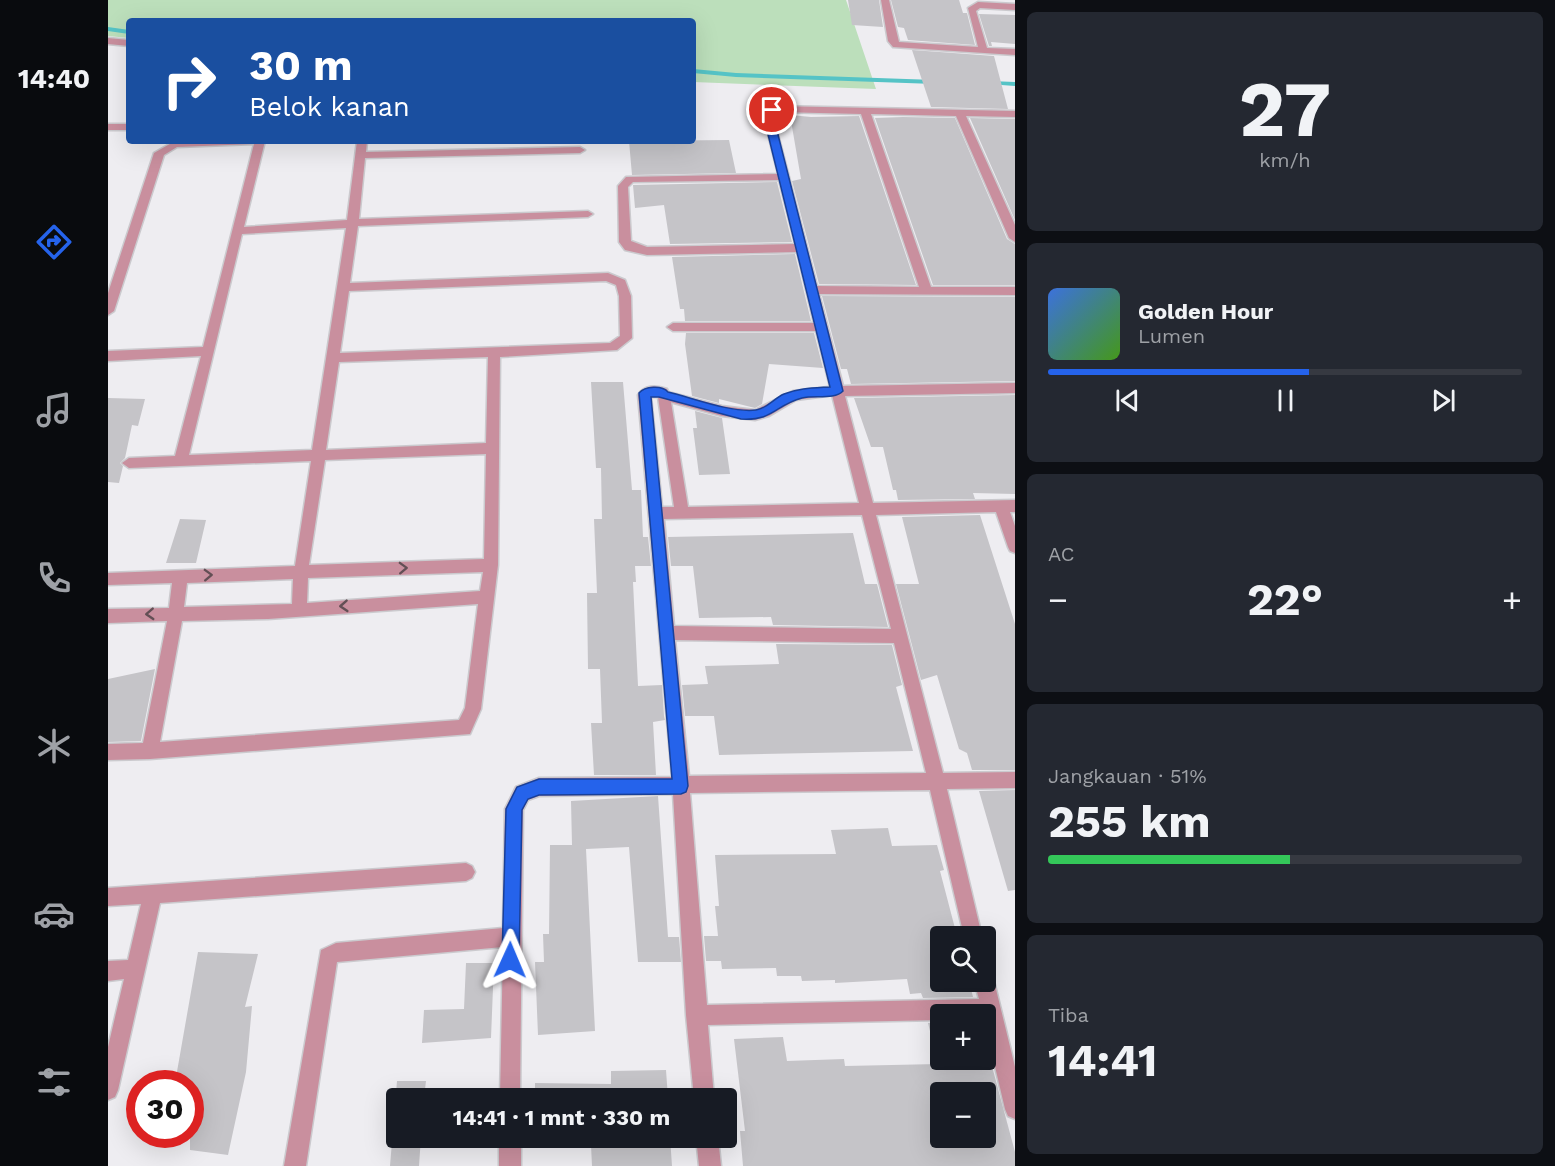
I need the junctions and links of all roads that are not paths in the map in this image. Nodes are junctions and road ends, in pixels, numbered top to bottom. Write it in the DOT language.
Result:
graph roads {
  1 [pos="885,0"];
  2 [pos="1015,7"];
  3 [pos="126,43"];
  4 [pos="109,44"];
  5 [pos="983,50"];
  6 [pos="1015,52"];
  7 [pos="865,110"];
  8 [pos="959,112"];
  9 [pos="1015,114"];
  10 [pos="108,127"];
  11 [pos="126,127"];
  12 [pos="166,144"];
  13 [pos="259,144"];
  14 [pos="362,144"];
  15 [pos="448,144"];
  16 [pos="580,150"];
  17 [pos="448,153"];
  18 [pos="360,155"];
  19 [pos="783,177"];
  20 [pos="588,214"];
  21 [pos="352,223"];
  22 [pos="237,231"];
  23 [pos="1015,238"];
  24 [pos="800,248"];
  25 [pos="344,287"];
  26 [pos="812,290"];
  27 [pos="926,291"];
  28 [pos="1015,291"];
  29 [pos="108,311"];
  30 [pos="673,327"];
  31 [pos="819,327"];
  32 [pos="206,351"];
  33 [pos="494,352"];
  34 [pos="108,356"];
  35 [pos="333,358"];
  36 [pos="1015,388"];
  37 [pos="837,391"];
  38 [pos="664,396"];
  39 [pos="492,448"];
  40 [pos="318,453"];
  41 [pos="181,460"];
  42 [pos="129,462"];
  43 [pos="1008,506"];
  44 [pos="867,508"];
  45 [pos="682,512"];
  46 [pos="656,513"];
  47 [pos="1015,547"];
  48 [pos="491,564"];
  49 [pos="301,572"];
  50 [pos="180,576"];
  51 [pos="108,579"];
  52 [pos="487,597"];
  53 [pos="299,609"];
  54 [pos="176,613"];
  55 [pos="108,616"];
  56 [pos="668,633"];
  57 [pos="901,636"];
  58 [pos="150,751"];
  59 [pos="108,752"];
  60 [pos="1015,780"];
  61 [pos="938,781"];
  62 [pos="681,786"];
  63 [pos="465,872"];
  64 [pos="152,896"];
  65 [pos="108,897"];
  66 [pos="971,926"];
  67 [pos="510,937"];
  68 [pos="136,969"];
  69 [pos="108,970"];
  70 [pos="930,1010"];
  71 [pos="696,1015"];
  72 [pos="996,1033"];
  73 [pos="510,1088"];
  74 [pos="703,1088"];
  75 [pos="108,1089"];
  76 [pos="1015,1109"];
  77 [pos="510,1148"];
  78 [pos="708,1148"];
  79 [pos="295,1166"];
  80 [pos="510,1166"];
  81 [pos="710,1166"];
  1 -- 5 [label="street"];
  2 -- 5 [label="street"];
  3 -- 4 [label="street"];
  5 -- 6 [label="street"];
  7 -- 8 [label="street"];
  7 -- 19 [label="street"];
  7 -- 27 [label="street"];
  8 -- 9 [label="street"];
  8 -- 23 [label="street"];
  10 -- 11 [label="street"];
  12 -- 29 [label="street"];
  13 -- 22 [label="street"];
  14 -- 18 [label="street"];
  15 -- 17 [label="street"];
  16 -- 17 [label="street"];
  17 -- 18 [label="street"];
  18 -- 21 [label="street"];
  19 -- 24 [label="street"];
  19 -- 24 [label="street"];
  20 -- 21 [label="street"];
  21 -- 22 [label="street"];
  21 -- 25 [label="street"];
  22 -- 32 [label="street"];
  24 -- 26 [label="street"];
  25 -- 33 [label="street"];
  25 -- 35 [label="street"];
  26 -- 27 [label="street"];
  26 -- 31 [label="street"];
  27 -- 28 [label="street"];
  30 -- 31 [label="street"];
  31 -- 37 [label="street"];
  32 -- 34 [label="street"];
  32 -- 41 [label="street"];
  33 -- 35 [label="street"];
  33 -- 39 [label="street"];
  35 -- 40 [label="street"];
  36 -- 37 [label="street"];
  37 -- 38 [label="street"];
  37 -- 44 [label="street"];
  38 -- 45 [label="street"];
  38 -- 46 [label="street"];
  39 -- 40 [label="street"];
  39 -- 48 [label="street"];
  40 -- 41 [label="street"];
  40 -- 49 [label="street"];
  41 -- 42 [label="street"];
  43 -- 44 [label="street"];
  43 -- 47 [label="street"];
  44 -- 45 [label="street"];
  44 -- 57 [label="street"];
  45 -- 46 [label="street"];
  46 -- 56 [label="street"];
  49 -- 48 [label="street, one-way"];
  48 -- 52 [label="street"];
  50 -- 49 [label="street, one-way"];
  49 -- 53 [label="street"];
  50 -- 51 [label="street"];
  50 -- 54 [label="street"];
  52 -- 53 [label="street, one-way"];
  52 -- 58 [label="street"];
  53 -- 54 [label="street"];
  54 -- 55 [label="street, one-way"];
  54 -- 58 [label="street"];
  56 -- 57 [label="street"];
  56 -- 62 [label="street"];
  57 -- 61 [label="street"];
  58 -- 59 [label="street"];
  60 -- 61 [label="street"];
  61 -- 62 [label="street"];
  61 -- 66 [label="street"];
  62 -- 67 [label="street"];
  62 -- 71 [label="street"];
  63 -- 64 [label="street"];
  64 -- 65 [label="street"];
  64 -- 68 [label="street"];
  67 -- 73 [label="street"];
  67 -- 79 [label="street"];
  68 -- 69 [label="street"];
  68 -- 75 [label="street"];
  70 -- 71 [label="street"];
  71 -- 74 [label="street"];
  72 -- 76 [label="street"];
  77 -- 80 [label="street"];
  78 -- 81 [label="street"];
}
